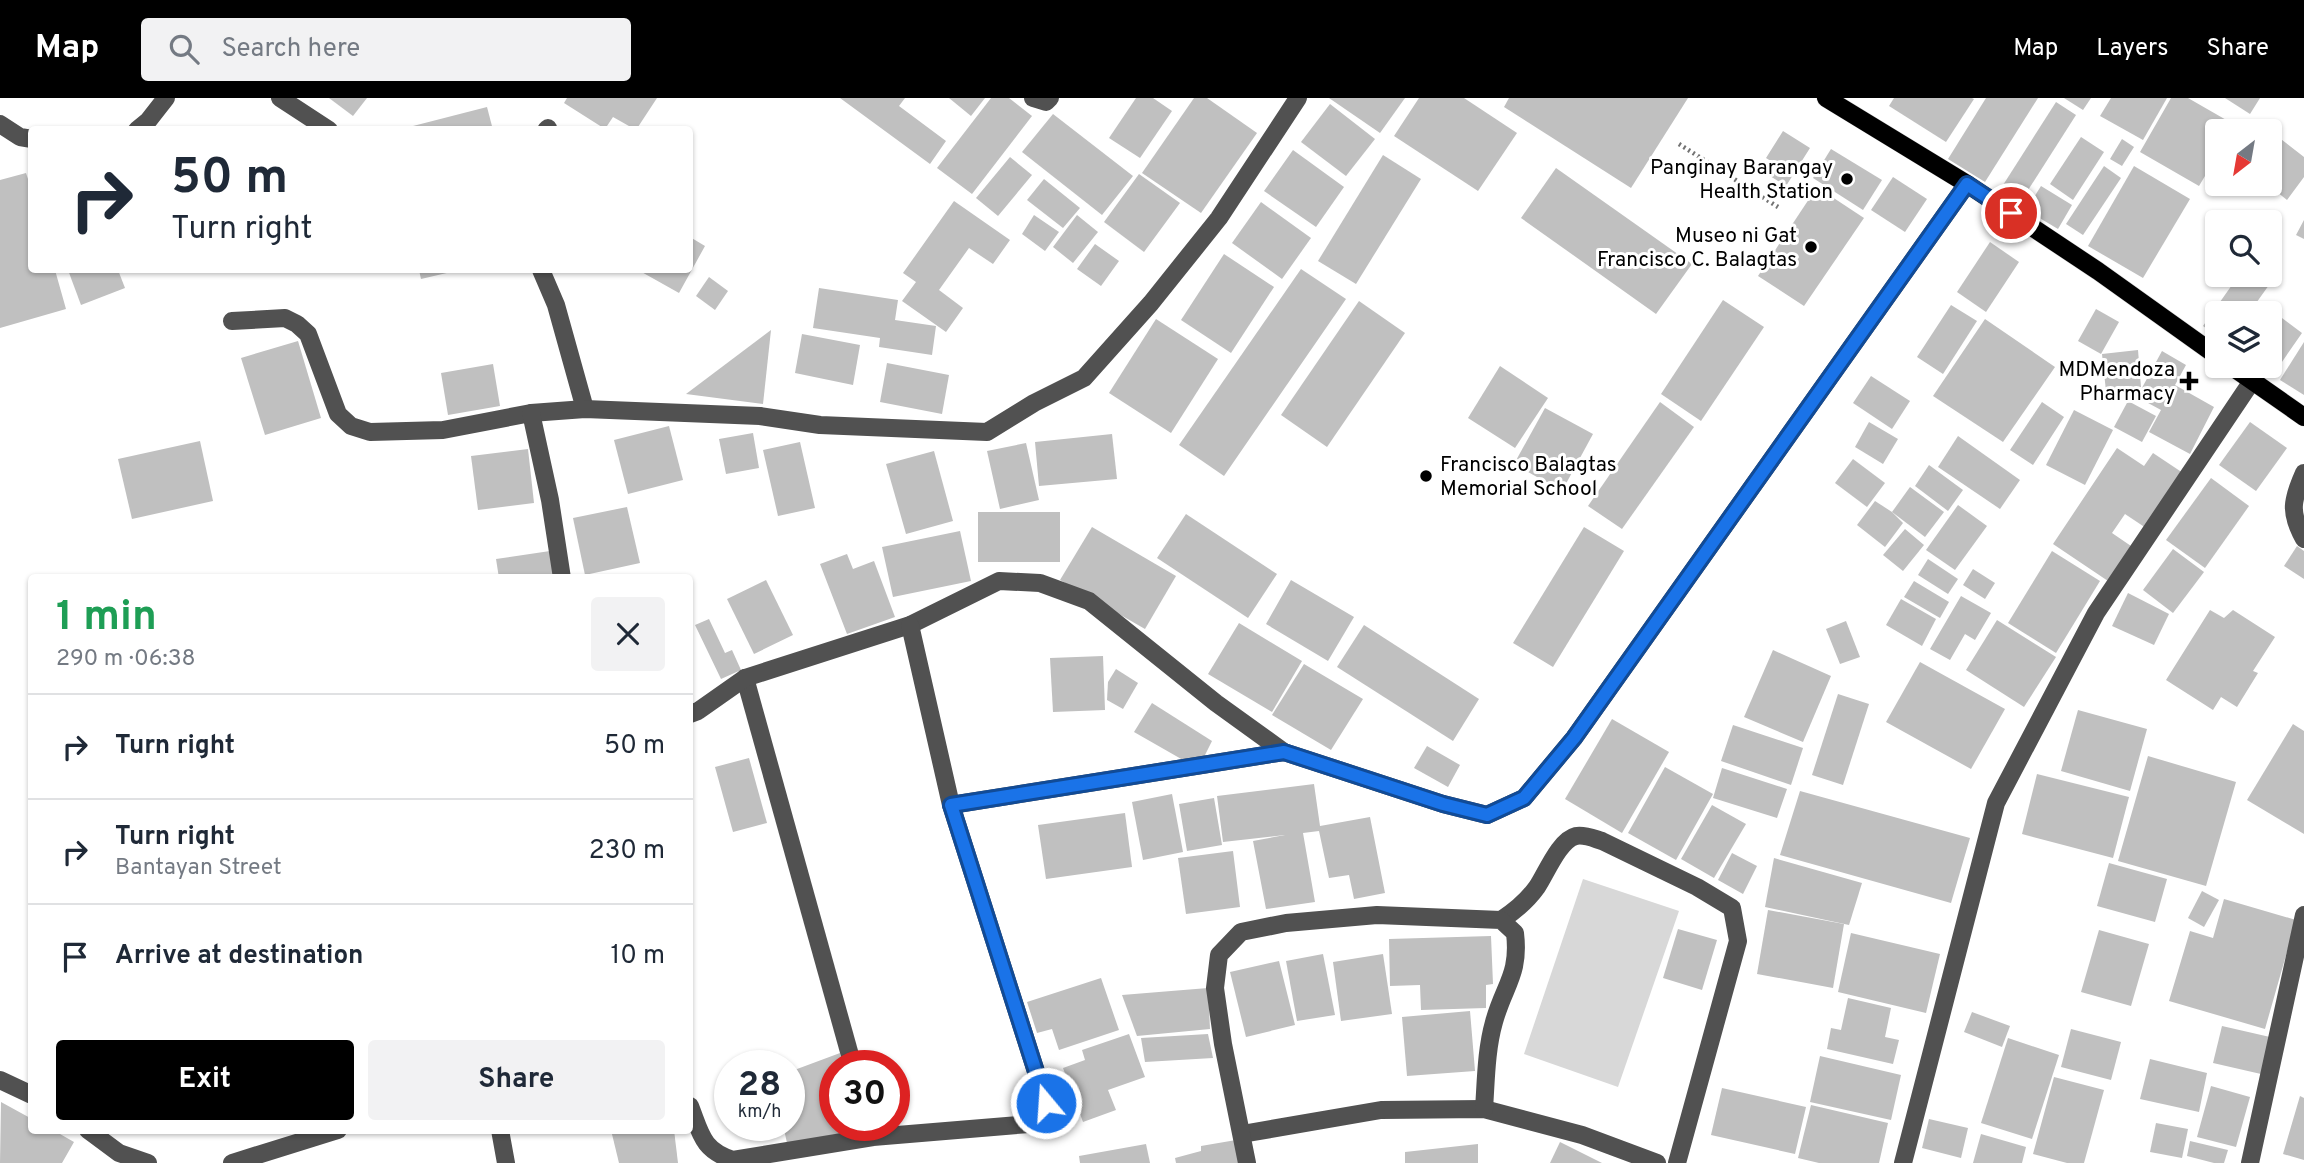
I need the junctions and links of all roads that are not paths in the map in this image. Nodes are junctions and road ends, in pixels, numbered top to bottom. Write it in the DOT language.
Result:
graph roads {
  1 [pos="166,98"];
  2 [pos="280,98"];
  3 [pos="1033,98"];
  4 [pos="1050,98"];
  5 [pos="1298,98"];
  6 [pos="1826,98"];
  7 [pos="0,124"];
  8 [pos="142,126"];
  9 [pos="323,126"];
  10 [pos="28,138"];
  11 [pos="1967,184"];
  12 [pos="542,273"];
  13 [pos="232,321"];
  14 [pos="2205,347"];
  15 [pos="2248,378"];
  16 [pos="2252,381"];
  17 [pos="585,409"];
  18 [pos="530,413"];
  19 [pos="2304,417"];
  20 [pos="2304,473"];
  21 [pos="2304,539"];
  22 [pos="561,574"];
  23 [pos="910,625"];
  24 [pos="745,678"];
  25 [pos="693,712"];
  26 [pos="1284,752"];
  27 [pos="951,805"];
  28 [pos="2304,915"];
  29 [pos="1501,920"];
  30 [pos="849,1050"];
  31 [pos="0,1080"];
  32 [pos="28,1093"];
  33 [pos="1484,1109"];
  34 [pos="693,1114"];
  35 [pos="910,1129"];
  36 [pos="93,1134"];
  37 [pos="325,1134"];
  38 [pos="501,1134"];
  39 [pos="1242,1134"];
  40 [pos="824,1141"];
  41 [pos="148,1163"];
  42 [pos="232,1163"];
  43 [pos="506,1163"];
  44 [pos="1247,1163"];
  45 [pos="1657,1163"];
  46 [pos="1677,1163"];
  47 [pos="1903,1163"];
  48 [pos="2250,1163"];
  1 -- 8 [label="street"];
  2 -- 9 [label="street"];
  3 -- 4 [label="street"];
  5 -- 17 [label="street"];
  6 -- 11 [label="main road"];
  7 -- 10 [label="street"];
  11 -- 14 [label="main road"];
  11 -- 26 [label="street"];
  12 -- 17 [label="street"];
  13 -- 18 [label="street"];
  15 -- 16 [label="main road"];
  16 -- 19 [label="main road"];
  16 -- 47 [label="street"];
  17 -- 18 [label="street"];
  18 -- 22 [label="street"];
  20 -- 21 [label="street"];
  23 -- 24 [label="street"];
  23 -- 26 [label="street"];
  23 -- 27 [label="street"];
  24 -- 25 [label="street"];
  24 -- 30 [label="street"];
  26 -- 27 [label="street"];
  27 -- 35 [label="street"];
  28 -- 48 [label="street"];
  29 -- 33 [label="street"];
  29 -- 39 [label="street"];
  29 -- 46 [label="street"];
  31 -- 32 [label="street"];
  33 -- 39 [label="street"];
  33 -- 45 [label="street"];
  34 -- 40 [label="street"];
  36 -- 41 [label="street"];
  37 -- 42 [label="street"];
  38 -- 43 [label="street"];
  39 -- 44 [label="street"];
}
